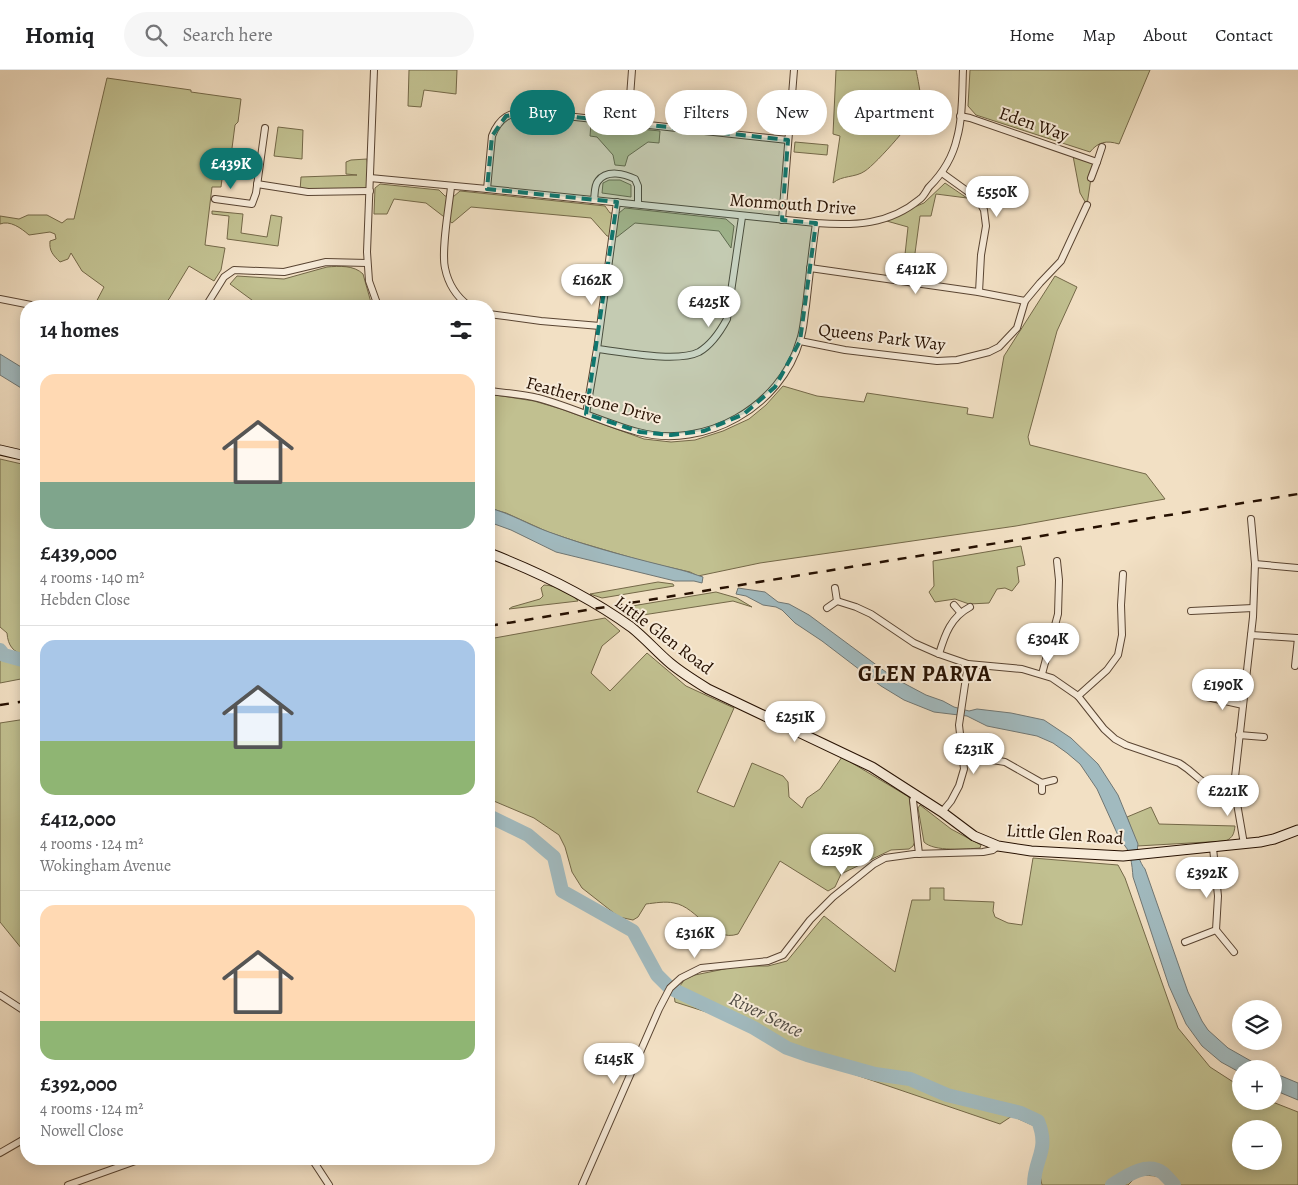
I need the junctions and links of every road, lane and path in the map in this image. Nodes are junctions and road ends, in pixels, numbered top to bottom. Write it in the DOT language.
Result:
graph roads {
  1 [pos="374,70"];
  2 [pos="632,70"];
  3 [pos="794,70"];
  4 [pos="963,70"];
  5 [pos="630,90"];
  6 [pos="960,116"];
  7 [pos="585,118"];
  8 [pos="655,126"];
  9 [pos="265,128"];
  10 [pos="788,140"];
  11 [pos="1102,147"];
  12 [pos="1097,162"];
  13 [pos="942,173"];
  14 [pos="370,178"];
  15 [pos="1092,178"];
  16 [pos="257,184"];
  17 [pos="451,187"];
  18 [pos="487,189"];
  19 [pos="370,191"];
  20 [pos="215,199"];
  21 [pos="594,200"];
  22 [pos="616,202"];
  23 [pos="638,204"];
  24 [pos="1087,205"];
  25 [pos="742,216"];
  26 [pos="782,220"];
  27 [pos="816,223"];
  28 [pos="367,263"];
  29 [pos="810,268"];
  30 [pos="979,292"];
  31 [pos="0,299"];
  32 [pos="210,300"];
  33 [pos="376,300"];
  34 [pos="461,300"];
  35 [pos="1026,302"];
  36 [pos="20,303"];
  37 [pos="495,315"];
  38 [pos="600,326"];
  39 [pos="800,341"];
  40 [pos="597,349"];
  41 [pos="495,392"];
  42 [pos="586,414"];
  43 [pos="0,450"];
  44 [pos="20,455"];
  45 [pos="1251,519"];
  46 [pos="495,557"];
  47 [pos="1057,561"];
  48 [pos="1256,564"];
  49 [pos="1298,568"];
  50 [pos="1123,574"];
  51 [pos="835,588"];
  52 [pos="837,601"];
  53 [pos="954,604"];
  54 [pos="970,607"];
  55 [pos="828,608"];
  56 [pos="1253,608"];
  57 [pos="1192,611"];
  58 [pos="960,612"];
  59 [pos="1251,635"];
  60 [pos="1298,638"];
  61 [pos="938,654"];
  62 [pos="968,664"];
  63 [pos="1295,666"];
  64 [pos="1042,674"];
  65 [pos="1078,696"];
  66 [pos="1207,697"];
  67 [pos="1243,704"];
  68 [pos="1239,735"];
  69 [pos="1264,737"];
  70 [pos="964,758"];
  71 [pos="1054,780"];
  72 [pos="1042,783"];
  73 [pos="1234,786"];
  74 [pos="1042,791"];
  75 [pos="915,795"];
  76 [pos="942,812"];
  77 [pos="1298,830"];
  78 [pos="1244,844"];
  79 [pos="998,846"];
  80 [pos="1213,848"];
  81 [pos="919,854"];
  82 [pos="1216,930"];
  83 [pos="1184,942"];
  84 [pos="1234,952"];
  85 [pos="0,995"];
  86 [pos="20,1008"];
  87 [pos="20,1141"];
  88 [pos="0,1153"];
  89 [pos="123,1165"];
  90 [pos="316,1165"];
  91 [pos="68,1185"];
  92 [pos="329,1185"];
  93 [pos="582,1185"];
  1 -- 14 [label="street"];
  2 -- 5 [label="street"];
  3 -- 10 [label="street"];
  4 -- 6 [label="street, Monmouth Drive"];
  6 -- 12 [label="street, Eden Way"];
  6 -- 13 [label="street, Monmouth Drive"];
  7 -- 18 [label="street"];
  8 -- 10 [label="street"];
  9 -- 16 [label="street"];
  10 -- 26 [label="street"];
  11 -- 12 [label="street"];
  12 -- 15 [label="street"];
  13 -- 27 [label="street, Monmouth Drive"];
  13 -- 30 [label="street"];
  14 -- 17 [label="street, Monmouth Drive"];
  14 -- 19 [label="street"];
  16 -- 19 [label="street"];
  16 -- 20 [label="street"];
  17 -- 18 [label="street, Monmouth Drive"];
  17 -- 34 [label="street"];
  18 -- 21 [label="street, Monmouth Drive"];
  19 -- 28 [label="street"];
  21 -- 22 [label="street, Monmouth Drive"];
  21 -- 23 [label="street"];
  22 -- 23 [label="street, Monmouth Drive"];
  22 -- 38 [label="street"];
  23 -- 25 [label="street, Monmouth Drive"];
  24 -- 35 [label="street, Queens Park Way"];
  25 -- 26 [label="street, Monmouth Drive"];
  25 -- 40 [label="street"];
  26 -- 27 [label="street, Monmouth Drive"];
  27 -- 29 [label="street, Featherstone Drive"];
  28 -- 32 [label="street"];
  28 -- 33 [label="street"];
  29 -- 30 [label="street"];
  29 -- 39 [label="street, Featherstone Drive"];
  30 -- 35 [label="street"];
  31 -- 36 [label="street"];
  35 -- 39 [label="street, Queens Park Way"];
  37 -- 38 [label="street"];
  38 -- 40 [label="street"];
  39 -- 42 [label="street, Featherstone Drive"];
  40 -- 42 [label="street"];
  41 -- 42 [label="street, Featherstone Drive"];
  43 -- 44 [label="main road"];
  45 -- 48 [label="street"];
  46 -- 75 [label="main road, Little Glen Road"];
  47 -- 64 [label="street"];
  48 -- 49 [label="street"];
  48 -- 56 [label="street"];
  50 -- 65 [label="street"];
  51 -- 52 [label="street"];
  52 -- 55 [label="street"];
  52 -- 61 [label="street"];
  53 -- 58 [label="street"];
  54 -- 58 [label="street"];
  56 -- 57 [label="street"];
  56 -- 59 [label="street"];
  58 -- 61 [label="street"];
  59 -- 60 [label="street"];
  59 -- 67 [label="street"];
  60 -- 63 [label="street"];
  61 -- 62 [label="street"];
  62 -- 64 [label="street"];
  62 -- 70 [label="street"];
  64 -- 65 [label="street"];
  65 -- 73 [label="street"];
  66 -- 67 [label="street"];
  67 -- 68 [label="street"];
  68 -- 69 [label="street"];
  68 -- 73 [label="street"];
  70 -- 72 [label="street"];
  70 -- 76 [label="street"];
  71 -- 72 [label="street"];
  72 -- 74 [label="street"];
  73 -- 78 [label="street"];
  75 -- 76 [label="main road, Little Glen Road"];
  75 -- 81 [label="street"];
  76 -- 79 [label="main road, Little Glen Road"];
  77 -- 78 [label="main road, Little Glen Road"];
  78 -- 80 [label="main road, Little Glen Road"];
  79 -- 80 [label="main road, Little Glen Road"];
  79 -- 81 [label="street"];
  80 -- 82 [label="street"];
  81 -- 93 [label="street"];
  82 -- 83 [label="street"];
  82 -- 84 [label="street"];
  85 -- 86 [label="street"];
  87 -- 88 [label="street"];
  89 -- 91 [label="street"];
  90 -- 92 [label="street"];
}
